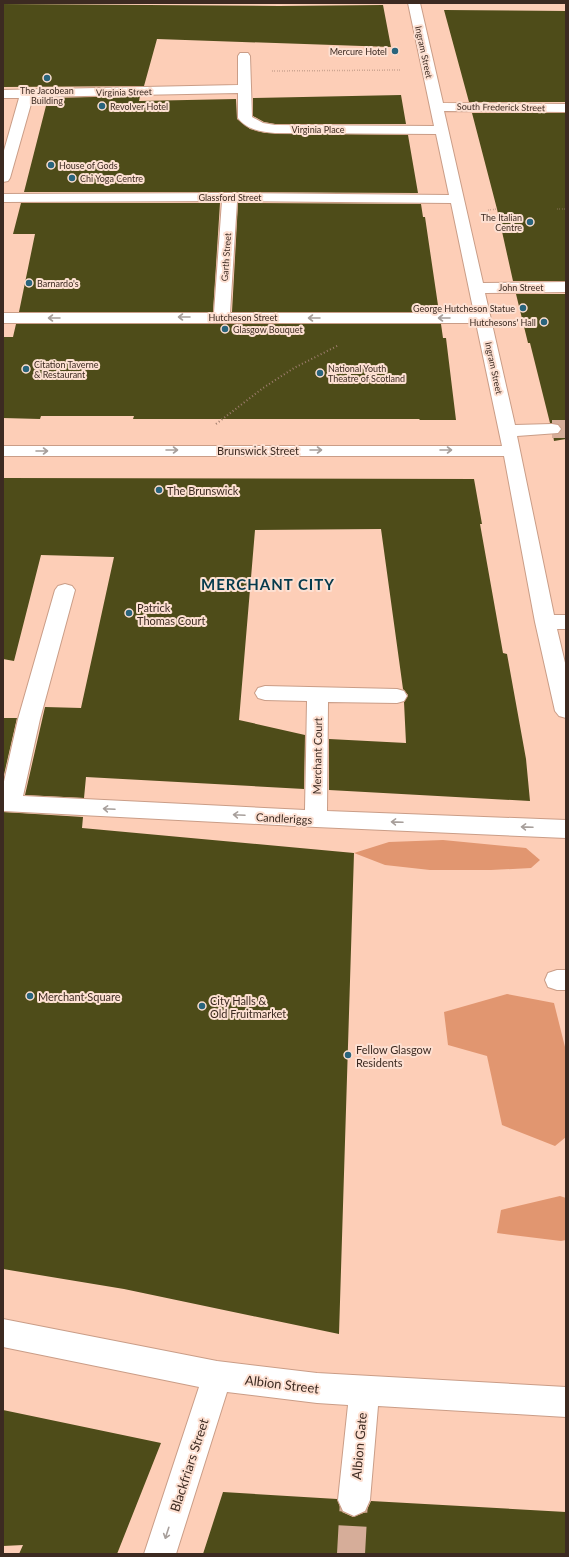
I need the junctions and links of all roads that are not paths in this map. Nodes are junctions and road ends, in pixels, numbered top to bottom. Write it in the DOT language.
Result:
graph roads {
  1 [pos="414,3"];
  2 [pos="244,56"];
  3 [pos="245,89"];
  4 [pos="3,94"];
  5 [pos="27,94"];
  6 [pos="436,107"];
  7 [pos="566,108"];
  8 [pos="441,130"];
  9 [pos="3,178"];
  10 [pos="230,197"];
  11 [pos="3,198"];
  12 [pos="457,199"];
  13 [pos="566,287"];
  14 [pos="477,288"];
  15 [pos="222,317"];
  16 [pos="3,318"];
  17 [pos="483,318"];
  18 [pos="552,429"];
  19 [pos="508,431"];
  20 [pos="3,451"];
  21 [pos="512,451"];
  22 [pos="65,590"];
  23 [pos="545,622"];
  24 [pos="566,622"];
  25 [pos="265,693"];
  26 [pos="318,694"];
  27 [pos="397,696"];
  28 [pos="566,711"];
  29 [pos="6,803"];
  30 [pos="316,819"];
  31 [pos="566,829"];
  32 [pos="3,1333"];
  33 [pos="217,1376"];
  34 [pos="364,1392"];
  35 [pos="566,1402"];
  36 [pos="354,1500"];
  37 [pos="160,1554"];
  1 -- 6 [label="street, Ingram Street"];
  2 -- 3 [label="street, Virginia Place"];
  3 -- 5 [label="street, Virginia Street"];
  3 -- 8 [label="street, Virginia Place"];
  4 -- 5 [label="street, Virginia Street"];
  5 -- 9 [label="street"];
  6 -- 7 [label="street, South Frederick Street"];
  6 -- 8 [label="street, Ingram Street"];
  8 -- 12 [label="street, Ingram Street"];
  10 -- 11 [label="street, Glassford Street"];
  10 -- 12 [label="street, Glassford Street"];
  10 -- 15 [label="street, Garth Street"];
  12 -- 14 [label="street, Ingram Street"];
  13 -- 14 [label="street, John Street"];
  14 -- 17 [label="street, Ingram Street"];
  15 -- 16 [label="street, Hutcheson Street, one-way"];
  17 -- 15 [label="street, Hutcheson Street, one-way"];
  17 -- 19 [label="street, Ingram Street"];
  18 -- 19 [label="street"];
  19 -- 21 [label="street, Ingram Street"];
  20 -- 21 [label="street, Brunswick Street, one-way"];
  21 -- 23 [label="street, Ingram Street"];
  22 -- 29 [label="street"];
  23 -- 24 [label="street"];
  23 -- 28 [label="street, Ingram Street"];
  25 -- 26 [label="street"];
  26 -- 27 [label="street"];
  26 -- 30 [label="street, Merchant Court"];
  30 -- 29 [label="street, Candleriggs, one-way"];
  31 -- 30 [label="street, Candleriggs, one-way"];
  32 -- 33 [label="street, Albion Street"];
  33 -- 34 [label="street, Albion Street"];
  33 -- 37 [label="street, Blackfriars Street, one-way"];
  34 -- 35 [label="street, Albion Street"];
  34 -- 36 [label="street, Albion Gate"];
}
